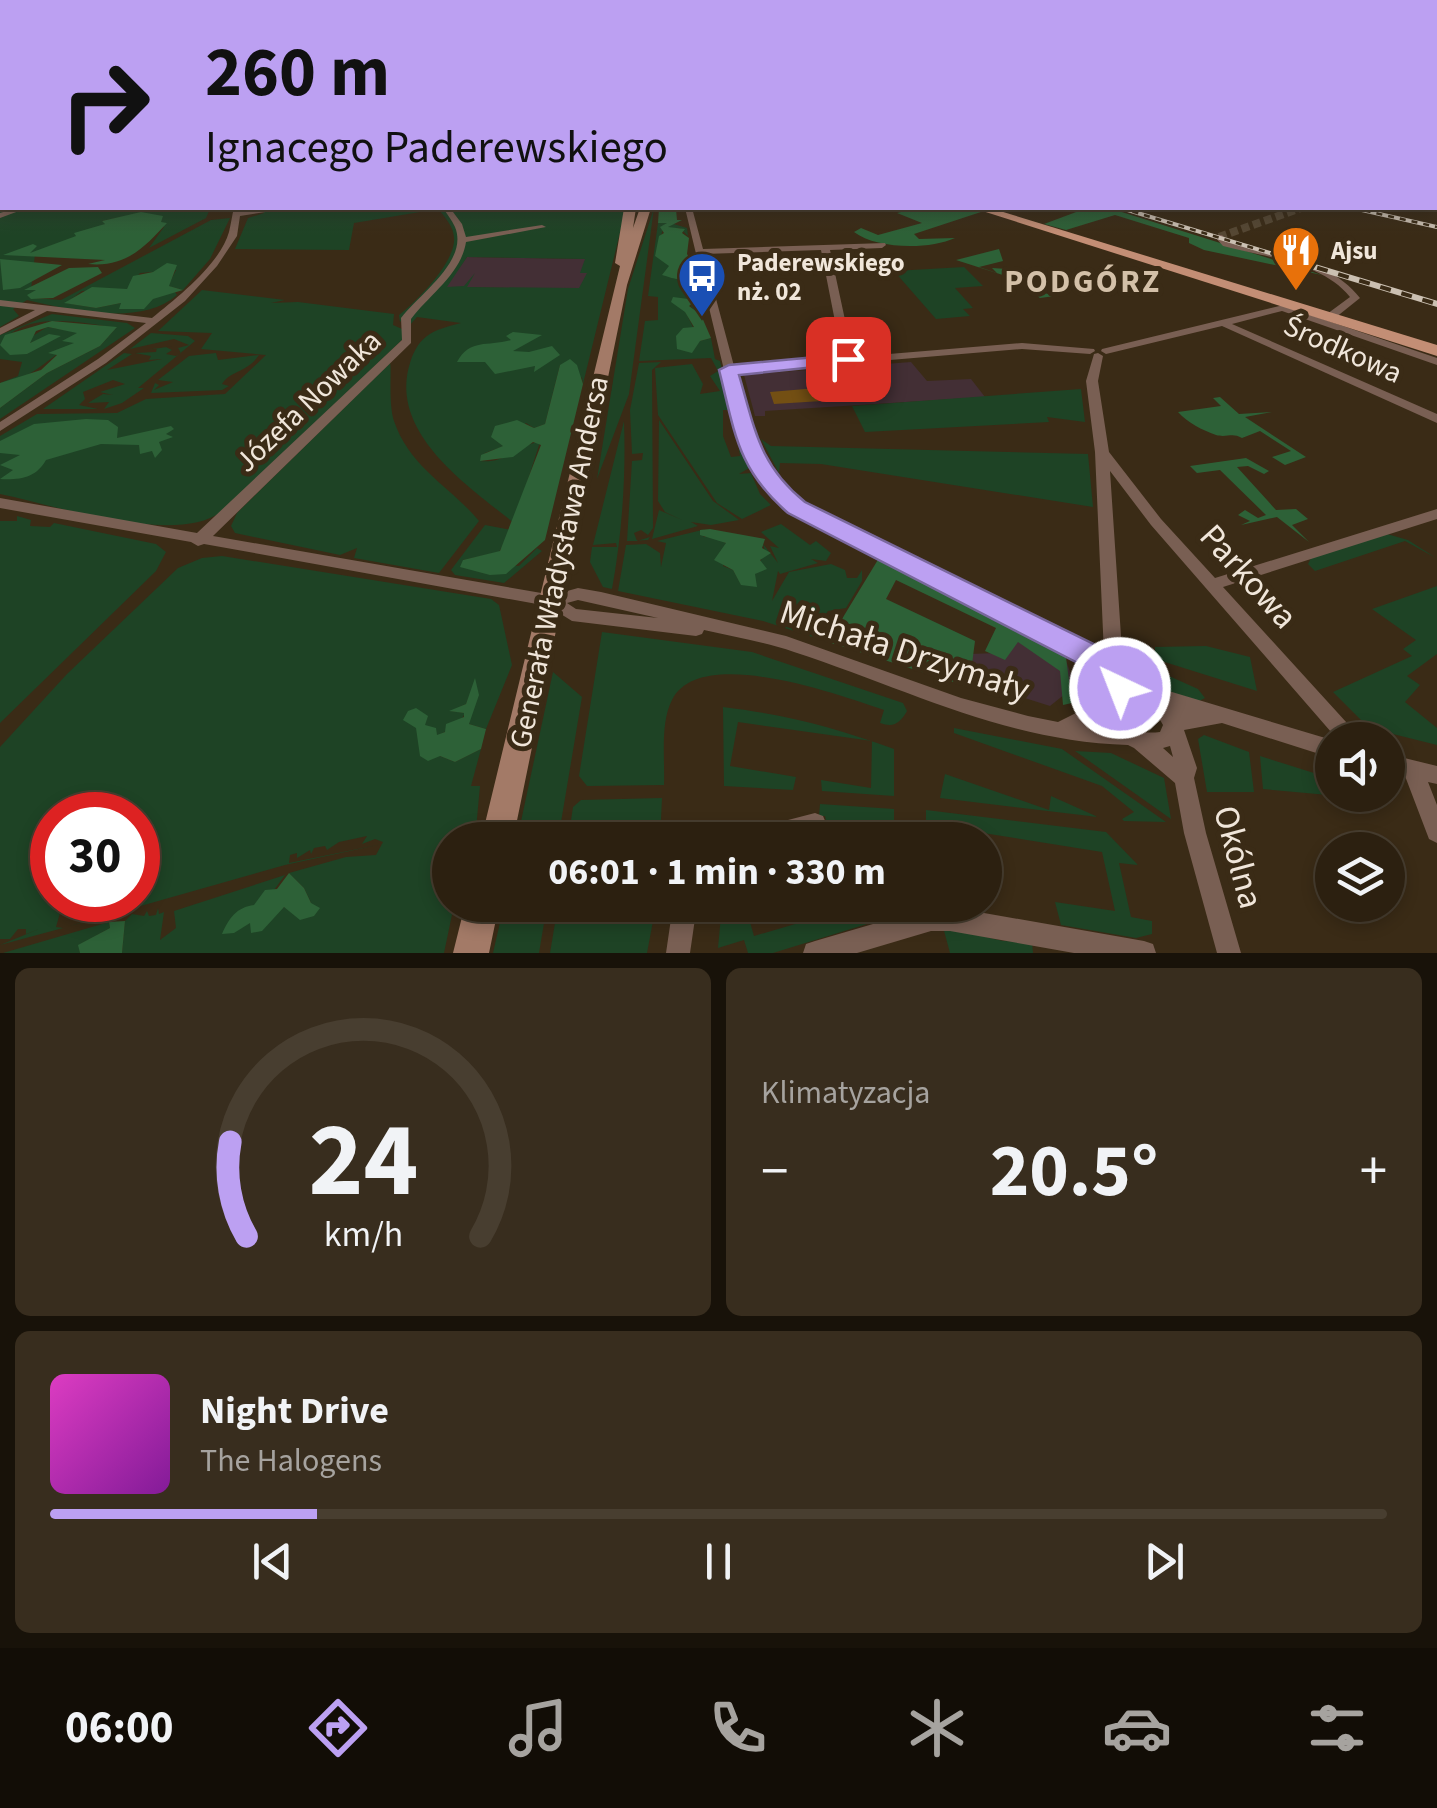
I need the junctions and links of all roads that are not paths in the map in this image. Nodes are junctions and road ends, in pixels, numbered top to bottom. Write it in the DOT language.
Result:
graph roads {
  1 [pos="448,210"];
  2 [pos="630,210"];
  3 [pos="644,210"];
  4 [pos="688,210"];
  5 [pos="986,210"];
  6 [pos="238,211"];
  7 [pos="542,227"];
  8 [pos="1219,237"];
  9 [pos="464,240"];
  10 [pos="882,244"];
  11 [pos="825,247"];
  12 [pos="699,252"];
  13 [pos="620,284"];
  14 [pos="0,303"];
  15 [pos="1290,307"];
  16 [pos="45,308"];
  17 [pos="1331,316"];
  18 [pos="154,322"];
  19 [pos="1228,325"];
  20 [pos="0,332"];
  21 [pos="1437,352"];
  22 [pos="1098,353"];
  23 [pos="848,359"];
  24 [pos="1437,362"];
  25 [pos="729,370"];
  26 [pos="1437,420"];
  27 [pos="0,428"];
  28 [pos="1102,452"];
  29 [pos="0,503"];
  30 [pos="1437,514"];
  31 [pos="198,541"];
  32 [pos="1214,584"];
  33 [pos="553,602"];
  34 [pos="1112,666"];
  35 [pos="1116,694"];
  36 [pos="1222,717"];
  37 [pos="1334,722"];
  38 [pos="1172,724"];
  39 [pos="1062,730"];
  40 [pos="1133,739"];
  41 [pos="1315,744"];
  42 [pos="1405,768"];
  43 [pos="1414,770"];
  44 [pos="1437,775"];
  45 [pos="1184,778"];
  46 [pos="502,822"];
  47 [pos="1437,832"];
  48 [pos="478,922"];
  49 [pos="683,922"];
  50 [pos="471,953"];
  51 [pos="678,953"];
  52 [pos="815,953"];
  53 [pos="1144,953"];
  54 [pos="1229,953"];
  1 -- 9 [label="street"];
  2 -- 13 [label="main road, Generała Władysława Andersa"];
  3 -- 13 [label="main road, Generała Władysława Andersa"];
  4 -- 12 [label="street"];
  5 -- 15 [label="main road"];
  6 -- 18 [label="street"];
  7 -- 9 [label="street"];
  8 -- 17 [label="street"];
  9 -- 31 [label="street, Józefa Nowaka"];
  10 -- 11 [label="street"];
  11 -- 12 [label="street"];
  11 -- 23 [label="street"];
  12 -- 25 [label="street"];
  13 -- 33 [label="main road, Generała Władysława Andersa"];
  14 -- 16 [label="street"];
  15 -- 17 [label="main road"];
  15 -- 19 [label="street"];
  15 -- 24 [label="street"];
  16 -- 18 [label="street"];
  16 -- 20 [label="street"];
  17 -- 21 [label="main road"];
  18 -- 27 [label="street"];
  19 -- 22 [label="street"];
  19 -- 26 [label="street, Środkowa"];
  22 -- 23 [label="street"];
  22 -- 28 [label="street"];
  23 -- 25 [label="street"];
  25 -- 34 [label="street"];
  28 -- 32 [label="street, Parkowa"];
  28 -- 34 [label="street"];
  29 -- 31 [label="street, Michała Drzymały"];
  30 -- 32 [label="street"];
  31 -- 33 [label="street, Michała Drzymały"];
  32 -- 37 [label="street, Parkowa"];
  33 -- 39 [label="street, Michała Drzymały"];
  33 -- 46 [label="main road, Generała Władysława Andersa"];
  34 -- 35 [label="street"];
  35 -- 36 [label="street"];
  35 -- 38 [label="street"];
  35 -- 39 [label="street, Michała Drzymały"];
  35 -- 40 [label="street"];
  36 -- 38 [label="street"];
  36 -- 41 [label="street"];
  38 -- 40 [label="street"];
  38 -- 45 [label="street, Okólna"];
  39 -- 40 [label="street, Michała Drzymały"];
  40 -- 45 [label="street, Okólna"];
  42 -- 43 [label="street"];
  43 -- 44 [label="street"];
  43 -- 47 [label="street"];
  45 -- 54 [label="street, Okólna"];
  48 -- 50 [label="main road"];
  49 -- 51 [label="street"];
  52 -- 53 [label="street"];
}
